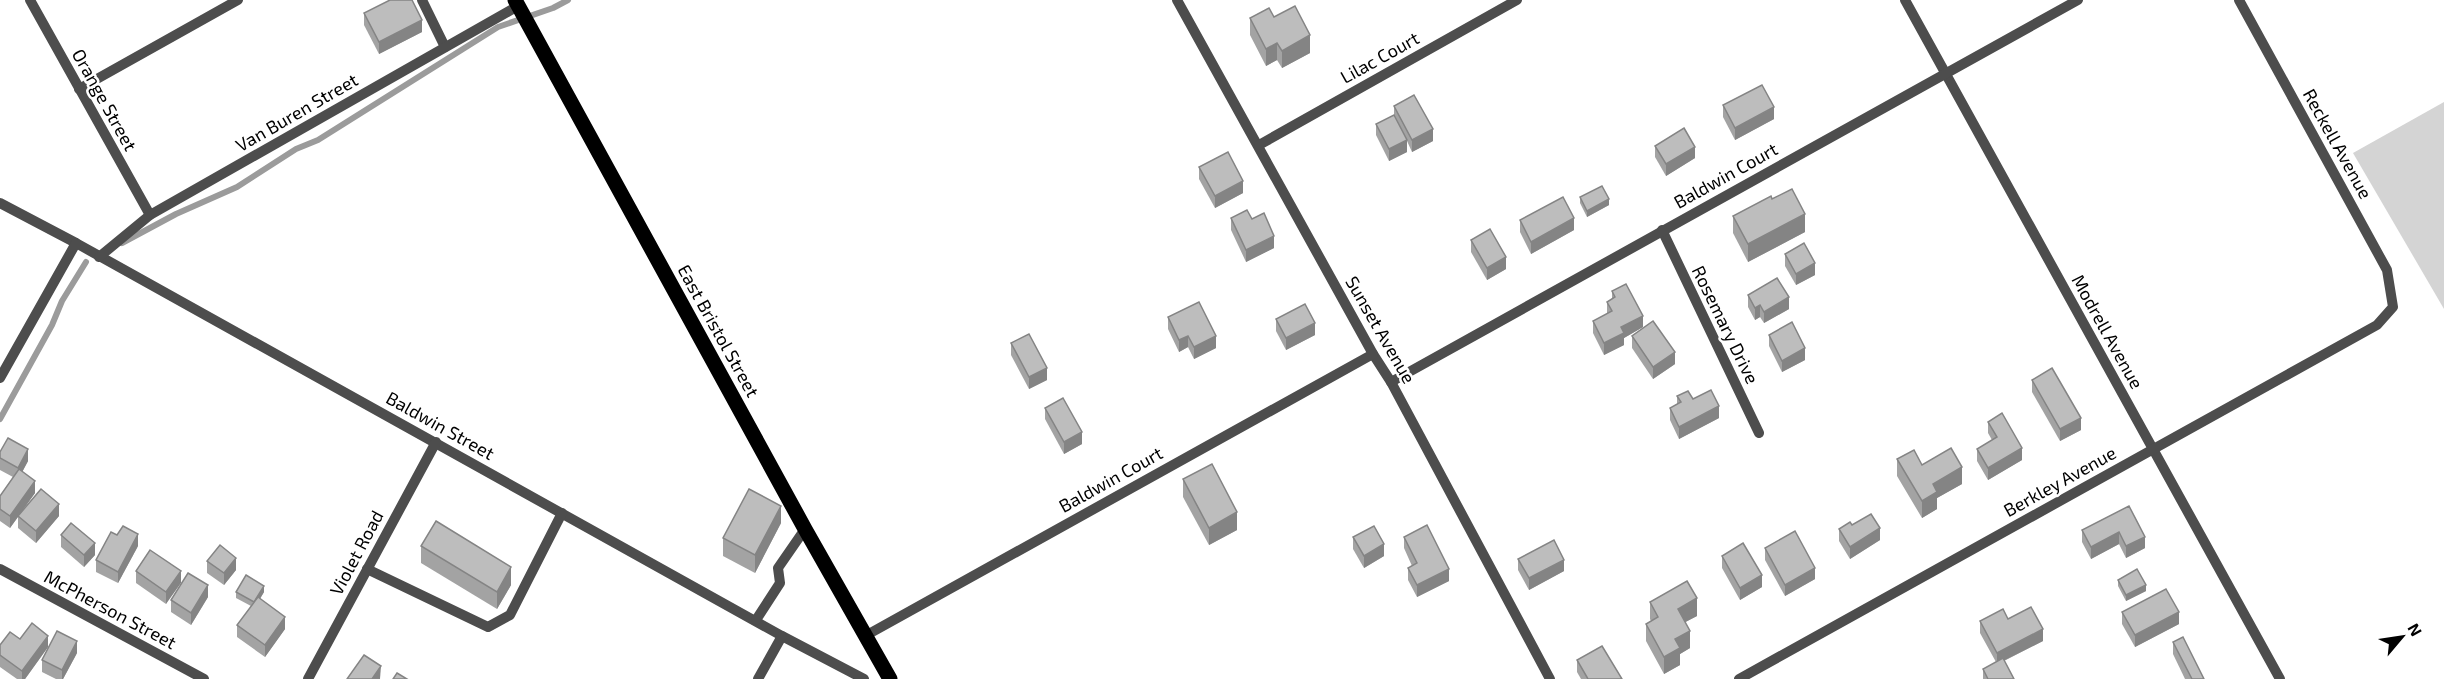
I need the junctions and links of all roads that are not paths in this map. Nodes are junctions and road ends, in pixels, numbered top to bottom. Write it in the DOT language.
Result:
graph roads {
  1 [pos="30,0"];
  2 [pos="238,0"];
  3 [pos="422,0"];
  4 [pos="1177,0"];
  5 [pos="1518,0"];
  6 [pos="1905,0"];
  7 [pos="2078,0"];
  8 [pos="2239,0"];
  9 [pos="516,3"];
  10 [pos="445,47"];
  11 [pos="1946,72"];
  12 [pos="80,89"];
  13 [pos="1259,145"];
  14 [pos="0,203"];
  15 [pos="150,216"];
  16 [pos="1662,230"];
  17 [pos="76,243"];
  18 [pos="99,257"];
  19 [pos="2393,307"];
  20 [pos="1373,354"];
  21 [pos="0,378"];
  22 [pos="1391,382"];
  23 [pos="1759,433"];
  24 [pos="436,442"];
  25 [pos="2152,450"];
  26 [pos="562,513"];
  27 [pos="805,529"];
  28 [pos="0,569"];
  29 [pos="367,569"];
  30 [pos="756,620"];
  31 [pos="782,636"];
  32 [pos="866,636"];
  33 [pos="204,679"];
  34 [pos="308,679"];
  35 [pos="758,679"];
  36 [pos="864,679"];
  37 [pos="890,679"];
  38 [pos="1550,679"];
  39 [pos="1739,679"];
  40 [pos="2280,679"];
  1 -- 12 [label="street, Orange Street"];
  2 -- 12 [label="street"];
  3 -- 10 [label="street"];
  4 -- 13 [label="street, Sunset Avenue"];
  5 -- 13 [label="street, Lilac Court"];
  6 -- 11 [label="street, Modrell Avenue"];
  7 -- 11 [label="street, Baldwin Court"];
  8 -- 19 [label="street, Reckell Avenue"];
  9 -- 10 [label="street, Van Buren Street"];
  9 -- 27 [label="main road, East Bristol Street"];
  10 -- 15 [label="street, Van Buren Street"];
  11 -- 16 [label="street, Baldwin Court"];
  11 -- 25 [label="street, Modrell Avenue"];
  12 -- 15 [label="street, Orange Street"];
  13 -- 20 [label="street, Sunset Avenue"];
  14 -- 17 [label="street, Baldwin Street"];
  15 -- 18 [label="street, Van Buren Street"];
  16 -- 22 [label="street, Baldwin Court"];
  16 -- 23 [label="street, Rosemary Drive"];
  17 -- 18 [label="street, Baldwin Street"];
  17 -- 21 [label="street"];
  18 -- 24 [label="street, Baldwin Street"];
  19 -- 25 [label="street, Berkley Avenue"];
  20 -- 22 [label="street, Sunset Avenue"];
  20 -- 32 [label="street, Baldwin Court"];
  22 -- 38 [label="street, Sunset Avenue"];
  24 -- 26 [label="street, Baldwin Street"];
  24 -- 29 [label="street, Violet Road"];
  25 -- 39 [label="street, Berkley Avenue"];
  25 -- 40 [label="street, Modrell Avenue"];
  26 -- 29 [label="street"];
  26 -- 30 [label="street, Baldwin Street"];
  27 -- 30 [label="street"];
  27 -- 32 [label="main road, East Bristol Street"];
  28 -- 33 [label="street, McPherson Street"];
  29 -- 34 [label="street, Violet Road"];
  30 -- 31 [label="street, Baldwin Street"];
  31 -- 35 [label="street"];
  31 -- 36 [label="street, Baldwin Street"];
  32 -- 37 [label="main road, East Bristol Street"];
}
